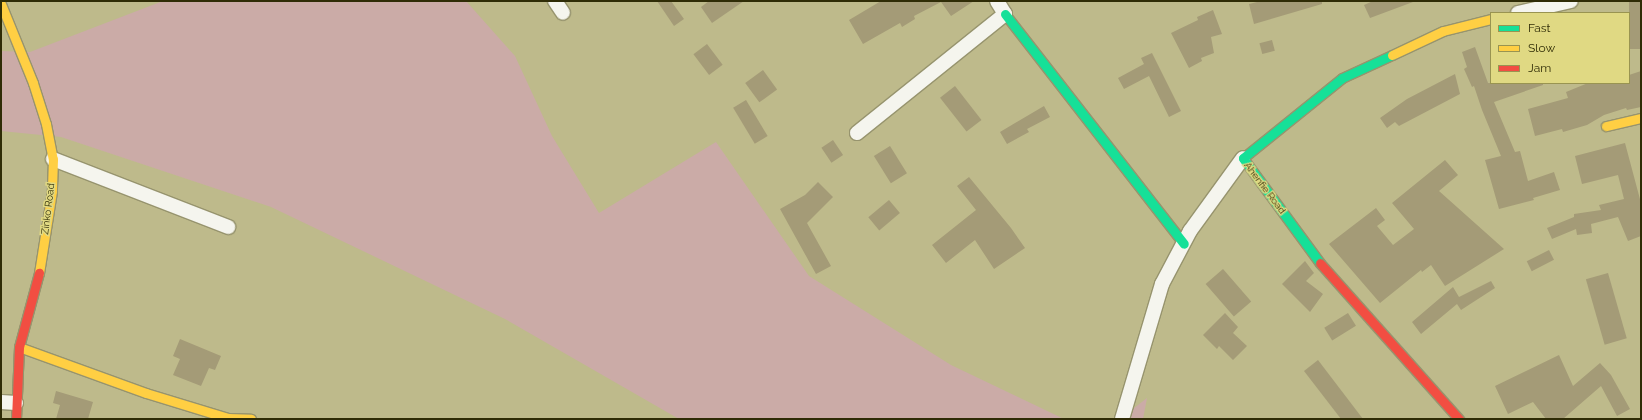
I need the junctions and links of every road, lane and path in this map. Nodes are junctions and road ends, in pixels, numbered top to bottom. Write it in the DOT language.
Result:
graph roads {
  1 [pos="555,1"];
  2 [pos="997,1"];
  3 [pos="1571,1"];
  4 [pos="1,4"];
  5 [pos="1522,12"];
  6 [pos="563,13"];
  7 [pos="1005,14"];
  8 [pos="1490,19"];
  9 [pos="1641,118"];
  10 [pos="1606,126"];
  11 [pos="857,134"];
  12 [pos="1242,158"];
  13 [pos="53,159"];
  14 [pos="228,227"];
  15 [pos="1184,244"];
  16 [pos="19,347"];
  17 [pos="1,402"];
  18 [pos="16,403"];
  19 [pos="16,419"];
  20 [pos="251,419"];
  21 [pos="1122,419"];
  22 [pos="1459,419"];
  1 -- 6 [label="street"];
  2 -- 7 [label="street"];
  3 -- 5 [label="street"];
  4 -- 13 [label="street, Zinko Road"];
  7 -- 11 [label="street"];
  7 -- 15 [label="street"];
  8 -- 12 [label="street, Ahenfie Road"];
  9 -- 10 [label="street"];
  12 -- 15 [label="street"];
  12 -- 22 [label="street, Ahenfie Road"];
  13 -- 14 [label="street"];
  13 -- 16 [label="street, Zinko Road"];
  15 -- 21 [label="street"];
  16 -- 18 [label="street, Zinko Road"];
  16 -- 20 [label="street"];
  17 -- 18 [label="street"];
  18 -- 19 [label="street, Zinko Road"];
}
